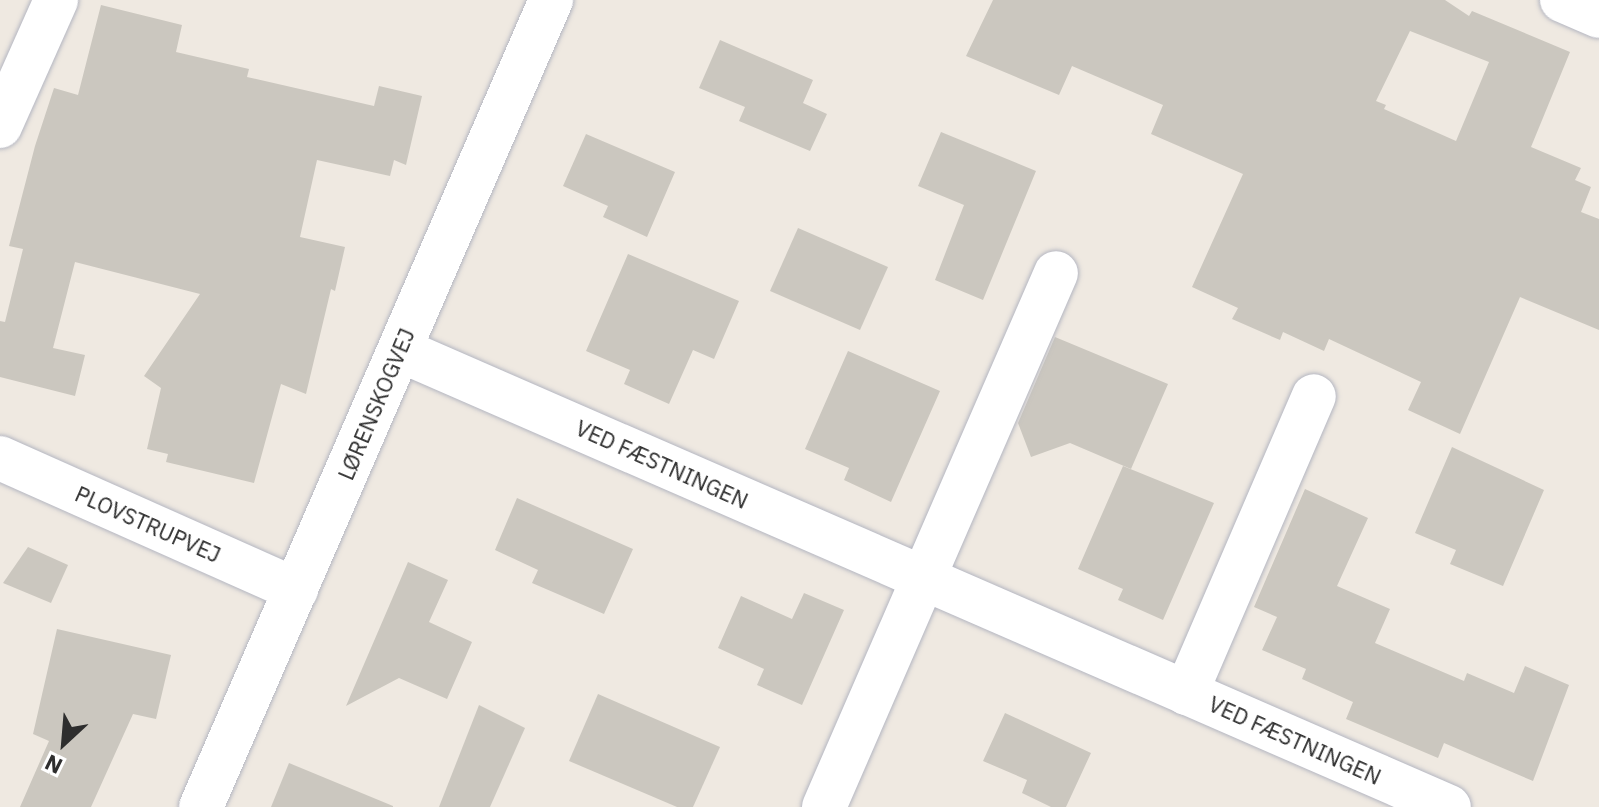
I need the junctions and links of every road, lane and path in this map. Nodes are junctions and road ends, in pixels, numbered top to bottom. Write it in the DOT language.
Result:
graph roads {
  1 [pos="56,0"];
  2 [pos="551,0"];
  3 [pos="1562,0"];
  4 [pos="1599,16"];
  5 [pos="0,126"];
  6 [pos="1056,273"];
  7 [pos="400,350"];
  8 [pos="1314,396"];
  9 [pos="0,458"];
  10 [pos="923,578"];
  11 [pos="296,590"];
  12 [pos="1186,693"];
  13 [pos="201,807"];
  14 [pos="824,807"];
  15 [pos="1449,807"];
  1 -- 5 [label="street"];
  2 -- 7 [label="street, LØRENSKOGVEJ"];
  3 -- 4 [label="street"];
  6 -- 10 [label="street"];
  7 -- 10 [label="street, VED FÆSTNINGEN"];
  7 -- 11 [label="street, LØRENSKOGVEJ"];
  8 -- 12 [label="street, VED FÆSTNINGEN"];
  9 -- 11 [label="street, PLOVSTRUPVEJ"];
  10 -- 12 [label="street, VED FÆSTNINGEN"];
  10 -- 14 [label="street"];
  11 -- 13 [label="street, LØRENSKOGVEJ"];
  12 -- 15 [label="street, VED FÆSTNINGEN"];
}
